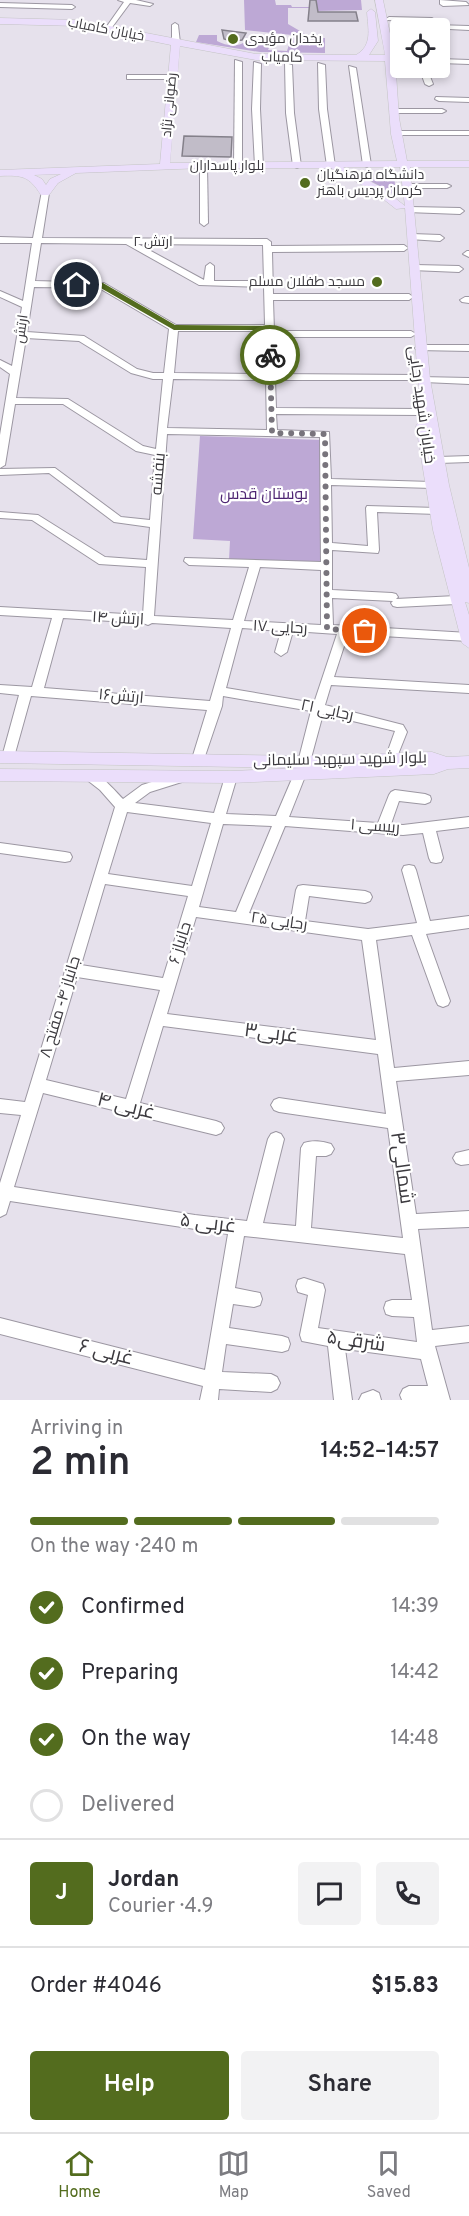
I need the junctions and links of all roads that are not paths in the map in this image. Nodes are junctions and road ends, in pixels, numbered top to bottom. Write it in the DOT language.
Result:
graph roads {
  1 [pos="120,0"];
  2 [pos="370,0"];
  3 [pos="379,0"];
  4 [pos="443,0"];
  5 [pos="129,1"];
  6 [pos="150,4"];
  7 [pos="466,4"];
  8 [pos="0,5"];
  9 [pos="72,7"];
  10 [pos="389,20"];
  11 [pos="0,21"];
  12 [pos="175,25"];
  13 [pos="108,28"];
  14 [pos="469,28"];
  15 [pos="176,43"];
  16 [pos="462,51"];
  17 [pos="356,58"];
  18 [pos="390,58"];
  19 [pos="450,61"];
  20 [pos="238,62"];
  21 [pos="466,62"];
  22 [pos="257,64"];
  23 [pos="288,65"];
  24 [pos="321,65"];
  25 [pos="352,68"];
  26 [pos="130,77"];
  27 [pos="172,77"];
  28 [pos="392,78"];
  29 [pos="427,78"];
  30 [pos="429,84"];
  31 [pos="439,99"];
  32 [pos="469,100"];
  33 [pos="394,111"];
  34 [pos="442,111"];
  35 [pos="397,133"];
  36 [pos="469,133"];
  37 [pos="469,164"];
  38 [pos="203,165"];
  39 [pos="237,165"];
  40 [pos="367,165"];
  41 [pos="402,165"];
  42 [pos="165,166"];
  43 [pos="259,166"];
  44 [pos="297,166"];
  45 [pos="331,166"];
  46 [pos="0,167"];
  47 [pos="84,169"];
  48 [pos="51,170"];
  49 [pos="0,173"];
  50 [pos="23,173"];
  51 [pos="408,186"];
  52 [pos="447,186"];
  53 [pos="45,193"];
  54 [pos="405,209"];
  55 [pos="460,211"];
  56 [pos="204,223"];
  57 [pos="440,238"];
  58 [pos="0,240"];
  59 [pos="39,240"];
  60 [pos="128,242"];
  61 [pos="408,242"];
  62 [pos="267,246"];
  63 [pos="210,266"];
  64 [pos="415,268"];
  65 [pos="459,269"];
  66 [pos="205,283"];
  67 [pos="30,284"];
  68 [pos="267,284"];
  69 [pos="0,294"];
  70 [pos="267,297"];
  71 [pos="409,297"];
  72 [pos="26,306"];
  73 [pos="414,314"];
  74 [pos="174,327"];
  75 [pos="270,331"];
  76 [pos="411,334"];
  77 [pos="22,335"];
  78 [pos="420,348"];
  79 [pos="469,348"];
  80 [pos="0,363"];
  81 [pos="15,373"];
  82 [pos="168,375"];
  83 [pos="270,377"];
  84 [pos="420,378"];
  85 [pos="469,381"];
  86 [pos="11,400"];
  87 [pos="271,411"];
  88 [pos="420,412"];
  89 [pos="3,426"];
  90 [pos="162,430"];
  91 [pos="272,433"];
  92 [pos="161,453"];
  93 [pos="469,459"];
  94 [pos="439,460"];
  95 [pos="0,465"];
  96 [pos="0,472"];
  97 [pos="324,482"];
  98 [pos="432,485"];
  99 [pos="437,511"];
  100 [pos="0,515"];
  101 [pos="154,524"];
  102 [pos="446,530"];
  103 [pos="325,546"];
  104 [pos="189,561"];
  105 [pos="256,563"];
  106 [pos="151,564"];
  107 [pos="326,566"];
  108 [pos="466,575"];
  109 [pos="326,594"];
  110 [pos="463,599"];
  111 [pos="0,611"];
  112 [pos="58,615"];
  113 [pos="148,621"];
  114 [pos="236,625"];
  115 [pos="288,628"];
  116 [pos="327,629"];
  117 [pos="344,630"];
  118 [pos="468,640"];
  119 [pos="281,652"];
  120 [pos="328,681"];
  121 [pos="0,689"];
  122 [pos="469,690"];
  123 [pos="32,691"];
  124 [pos="220,691"];
  125 [pos="216,706"];
  126 [pos="318,708"];
  127 [pos="4,757"];
  128 [pos="391,759"];
  129 [pos="197,762"];
  130 [pos="469,762"];
  131 [pos="447,763"];
  132 [pos="302,768"];
  133 [pos="0,775"];
  134 [pos="88,776"];
  135 [pos="189,777"];
  136 [pos="231,777"];
  137 [pos="425,799"];
  138 [pos="122,806"];
  139 [pos="218,819"];
  140 [pos="281,821"];
  141 [pos="469,822"];
  142 [pos="428,827"];
  143 [pos="382,828"];
  144 [pos="0,848"];
  145 [pos="65,857"];
  146 [pos="436,858"];
  147 [pos="409,870"];
  148 [pos="100,878"];
  149 [pos="196,892"];
  150 [pos="365,897"];
  151 [pos="190,911"];
  152 [pos="241,917"];
  153 [pos="469,922"];
  154 [pos="297,925"];
  155 [pos="421,928"];
  156 [pos="368,935"];
  157 [pos="72,970"];
  158 [pos="168,985"];
  159 [pos="443,1001"];
  160 [pos="158,1019"];
  161 [pos="384,1048"];
  162 [pos="469,1068"];
  163 [pos="388,1075"];
  164 [pos="38,1085"];
  165 [pos="279,1105"];
  166 [pos="0,1106"];
  167 [pos="30,1109"];
  168 [pos="131,1109"];
  169 [pos="395,1122"];
  170 [pos="216,1128"];
  171 [pos="276,1139"];
  172 [pos="326,1149"];
  173 [pos="2,1201"];
  174 [pos="469,1219"];
  175 [pos="409,1222"];
  176 [pos="245,1229"];
  177 [pos="303,1235"];
  178 [pos="413,1247"];
  179 [pos="304,1286"];
  180 [pos="227,1295"];
  181 [pos="254,1299"];
  182 [pos="392,1308"];
  183 [pos="421,1309"];
  184 [pos="0,1326"];
  185 [pos="469,1334"];
  186 [pos="220,1335"];
  187 [pos="335,1339"];
  188 [pos="282,1344"];
  189 [pos="427,1346"];
  190 [pos="213,1380"];
  191 [pos="271,1383"];
  192 [pos="408,1395"];
  193 [pos="440,1397"];
  194 [pos="373,1399"];
  195 [pos="209,1400"];
  196 [pos="343,1400"];
  197 [pos="368,1400"];
  1 -- 5 [label="street"];
  2 -- 17 [label="main road"];
  3 -- 18 [label="main road, خیابان شهید رجایی"];
  4 -- 7 [label="street"];
  5 -- 6 [label="street"];
  5 -- 13 [label="street"];
  8 -- 9 [label="street"];
  10 -- 14 [label="street"];
  11 -- 13 [label="main road, خیابان کامیاب"];
  12 -- 15 [label="street"];
  13 -- 15 [label="main road, خیابان کامیاب"];
  15 -- 17 [label="main road, کامیاب"];
  15 -- 27 [label="main road, رضوانی نژاد"];
  16 -- 21 [label="street"];
  17 -- 18 [label="main road, کامیاب"];
  19 -- 21 [label="street"];
  20 -- 39 [label="street"];
  22 -- 43 [label="street"];
  23 -- 44 [label="street"];
  24 -- 45 [label="street"];
  25 -- 40 [label="street"];
  26 -- 27 [label="street"];
  27 -- 42 [label="main road, رضوانی نژاد"];
  28 -- 33 [label="main road, خیابان شهید رجایی"];
  29 -- 30 [label="street"];
  31 -- 32 [label="street"];
  33 -- 34 [label="street"];
  33 -- 35 [label="main road, خیابان شهید رجایی"];
  35 -- 36 [label="street"];
  35 -- 41 [label="main road, خیابان شهید رجایی"];
  37 -- 41 [label="main road, بلوار پاسداران"];
  38 -- 39 [label="main road, بلوار پاسداران"];
  38 -- 42 [label="main road, بلوار پاسداران"];
  38 -- 56 [label="street"];
  39 -- 43 [label="main road, بلوار پاسداران"];
  40 -- 41 [label="main road, بلوار پاسداران"];
  40 -- 45 [label="main road, بلوار پاسداران"];
  41 -- 51 [label="main road, خیابان شهید رجایی"];
  41 -- 54 [label="main road, خیابان شهید رجایی"];
  42 -- 47 [label="main road, بلوار پاسداران"];
  43 -- 44 [label="main road, بلوار پاسداران"];
  44 -- 45 [label="main road, بلوار پاسداران"];
  45 -- 54 [label="main road"];
  46 -- 48 [label="main road, بلوار پاسداران"];
  47 -- 48 [label="main road, بلوار پاسداران"];
  47 -- 53 [label="main road"];
  48 -- 50 [label="main road, بلوار پاسداران"];
  49 -- 50 [label="main road, بلوار پاسداران"];
  50 -- 53 [label="main road"];
  51 -- 52 [label="street"];
  51 -- 54 [label="main road, خیابان شهید رجایی"];
  53 -- 59 [label="street, ارتش"];
  54 -- 55 [label="street"];
  54 -- 61 [label="main road, خیابان شهید رجایی"];
  57 -- 61 [label="street, ارتش ۲"];
  58 -- 59 [label="street, ارتش ۲"];
  59 -- 60 [label="street, ارتش ۲"];
  59 -- 67 [label="street, ارتش"];
  60 -- 62 [label="street, ارتش ۲"];
  60 -- 66 [label="street"];
  61 -- 62 [label="street, ارتش ۲"];
  61 -- 64 [label="main road, خیابان شهید رجایی"];
  61 -- 71 [label="main road, خیابان شهید رجایی"];
  62 -- 68 [label="street"];
  63 -- 66 [label="street"];
  64 -- 65 [label="street"];
  64 -- 73 [label="main road, خیابان شهید رجایی"];
  66 -- 68 [label="street"];
  67 -- 72 [label="street, ارتش"];
  67 -- 74 [label="street"];
  68 -- 70 [label="street"];
  69 -- 72 [label="street"];
  70 -- 71 [label="street"];
  70 -- 75 [label="street"];
  71 -- 73 [label="main road, خیابان شهید رجایی"];
  72 -- 77 [label="street, ارتش"];
  73 -- 76 [label="main road, خیابان شهید رجایی"];
  73 -- 78 [label="main road, خیابان شهید رجایی"];
  74 -- 75 [label="street"];
  74 -- 82 [label="street, بنفشه"];
  75 -- 76 [label="street"];
  75 -- 83 [label="street"];
  76 -- 84 [label="main road, خیابان شهید رجایی"];
  77 -- 81 [label="street, ارتش"];
  77 -- 82 [label="street"];
  78 -- 79 [label="street"];
  78 -- 84 [label="main road, خیابان شهید رجایی"];
  80 -- 81 [label="street"];
  81 -- 86 [label="street, ارتش"];
  82 -- 83 [label="street"];
  82 -- 90 [label="street, بنفشه"];
  83 -- 84 [label="street"];
  83 -- 87 [label="street"];
  84 -- 85 [label="street"];
  84 -- 88 [label="main road, خیابان شهید رجایی"];
  84 -- 94 [label="main road, خیابان شهید رجایی"];
  86 -- 89 [label="street, ارتش"];
  86 -- 92 [label="street"];
  87 -- 88 [label="street"];
  87 -- 91 [label="street"];
  88 -- 98 [label="main road, خیابان شهید رجایی"];
  89 -- 95 [label="street, ارتش"];
  90 -- 91 [label="street"];
  90 -- 92 [label="street, بنفشه"];
  91 -- 97 [label="street"];
  92 -- 101 [label="street, بنفشه"];
  93 -- 94 [label="street"];
  94 -- 102 [label="main road, خیابان شهید رجایی"];
  96 -- 101 [label="street"];
  97 -- 98 [label="street"];
  97 -- 103 [label="street"];
  98 -- 99 [label="main road, خیابان شهید رجایی"];
  99 -- 102 [label="main road, خیابان شهید رجایی"];
  99 -- 103 [label="street"];
  100 -- 106 [label="street"];
  101 -- 106 [label="street, بنفشه"];
  102 -- 108 [label="main road, خیابان شهید رجایی"];
  102 -- 110 [label="main road, خیابان شهید رجایی"];
  103 -- 107 [label="street"];
  104 -- 105 [label="street"];
  105 -- 107 [label="street"];
  105 -- 114 [label="street"];
  106 -- 113 [label="street, بنفشه"];
  107 -- 109 [label="street"];
  108 -- 110 [label="main road, خیابان شهید رجایی"];
  109 -- 110 [label="street"];
  109 -- 116 [label="street"];
  110 -- 118 [label="main road, خیابان شهید رجایی"];
  111 -- 112 [label="street, ارتش ۱۴"];
  112 -- 113 [label="street, ارتش ۱۴"];
  112 -- 123 [label="street"];
  113 -- 114 [label="street, ارتش ۱۴"];
  114 -- 115 [label="street, رجایی ۱۷"];
  114 -- 124 [label="street"];
  115 -- 116 [label="street, رجایی ۱۷"];
  115 -- 119 [label="street"];
  116 -- 117 [label="street, رجایی ۱۷"];
  117 -- 118 [label="street, رجایی ۱۷"];
  117 -- 120 [label="street"];
  120 -- 122 [label="street"];
  120 -- 126 [label="street"];
  121 -- 123 [label="street, ارتش۱۶"];
  123 -- 125 [label="street, ارتش۱۶"];
  123 -- 127 [label="street"];
  124 -- 125 [label="street"];
  124 -- 126 [label="street, رجایی ۲۱"];
  125 -- 129 [label="street"];
  126 -- 128 [label="street, رجایی ۲۱"];
  126 -- 132 [label="street"];
  127 -- 129 [label="main road, بلوار شهید سپهبد سلیمانی"];
  128 -- 131 [label="main road, بلوار شهید سپهبد سلیمانی"];
  128 -- 132 [label="main road, بلوار شهید سپهبد سلیمانی"];
  129 -- 132 [label="main road, بلوار شهید سپهبد سلیمانی"];
  130 -- 131 [label="main road"];
  131 -- 132 [label="main road, بلوار شهید سپهبد سلیمانی"];
  132 -- 136 [label="main road, بلوار شهید سپهبد سلیمانی"];
  132 -- 140 [label="street"];
  133 -- 134 [label="main road, بلوار شهید سپهبد سلیمانی"];
  134 -- 135 [label="main road, بلوار شهید سپهبد سلیمانی"];
  134 -- 138 [label="street"];
  135 -- 136 [label="main road, بلوار شهید سپهبد سلیمانی"];
  135 -- 138 [label="street"];
  136 -- 139 [label="street, جانباز ۶"];
  137 -- 143 [label="street"];
  138 -- 139 [label="street, رییسی ۱"];
  138 -- 148 [label="street, جانباز ۴- مفتح ۸"];
  139 -- 140 [label="street, رییسی ۱"];
  139 -- 149 [label="street, جانباز ۶"];
  140 -- 143 [label="street, رییسی ۱"];
  140 -- 152 [label="street"];
  141 -- 142 [label="street, رییسی ۱"];
  142 -- 143 [label="street, رییسی ۱"];
  142 -- 146 [label="street"];
  144 -- 145 [label="street"];
  147 -- 155 [label="street"];
  148 -- 149 [label="street"];
  148 -- 157 [label="street, جانباز ۴- مفتح ۸"];
  149 -- 151 [label="street, جانباز ۶"];
  150 -- 154 [label="street"];
  151 -- 152 [label="street, رجایی ۲۵"];
  151 -- 158 [label="street, جانباز ۶"];
  152 -- 154 [label="street, رجایی ۲۵"];
  153 -- 155 [label="street, رجایی ۲۵"];
  154 -- 156 [label="street, رجایی ۲۵"];
  155 -- 156 [label="street, رجایی ۲۵"];
  155 -- 159 [label="street"];
  156 -- 161 [label="street, شمالی۳"];
  157 -- 158 [label="street"];
  157 -- 164 [label="street, جانباز ۴- مفتح ۸"];
  158 -- 160 [label="street, جانباز ۶"];
  160 -- 161 [label="street, غربی۳"];
  160 -- 168 [label="street, جانباز ۶"];
  161 -- 163 [label="street, شمالی۳"];
  162 -- 163 [label="street"];
  163 -- 169 [label="street, شمالی۳"];
  164 -- 167 [label="street, جانباز ۴- مفتح ۸"];
  164 -- 168 [label="street, غربی ۴"];
  165 -- 169 [label="street"];
  166 -- 167 [label="street"];
  167 -- 173 [label="street, جانباز ۴- مفتح ۸"];
  168 -- 170 [label="street, غربی ۴"];
  169 -- 175 [label="street, شمالی۳"];
  171 -- 176 [label="street"];
  172 -- 177 [label="street"];
  173 -- 176 [label="street, غربی ۵"];
  174 -- 175 [label="street"];
  175 -- 178 [label="street, شمالی۳"];
  176 -- 177 [label="street, غربی ۵"];
  176 -- 180 [label="street"];
  177 -- 178 [label="street, غربی ۵"];
  178 -- 183 [label="street, شمالی۳"];
  179 -- 187 [label="street, شرقی۵"];
  180 -- 181 [label="street"];
  180 -- 186 [label="street"];
  182 -- 183 [label="street"];
  183 -- 189 [label="street, شمالی۳"];
  184 -- 190 [label="street, غربی ۶"];
  185 -- 189 [label="street, شرقی۵"];
  186 -- 188 [label="street"];
  186 -- 190 [label="street"];
  187 -- 189 [label="street, شرقی۵"];
  187 -- 196 [label="street"];
  189 -- 193 [label="street, شمالی۳"];
  190 -- 191 [label="street, غربی ۶"];
  190 -- 195 [label="street"];
  192 -- 193 [label="street"];
  194 -- 197 [label="street"];
}
